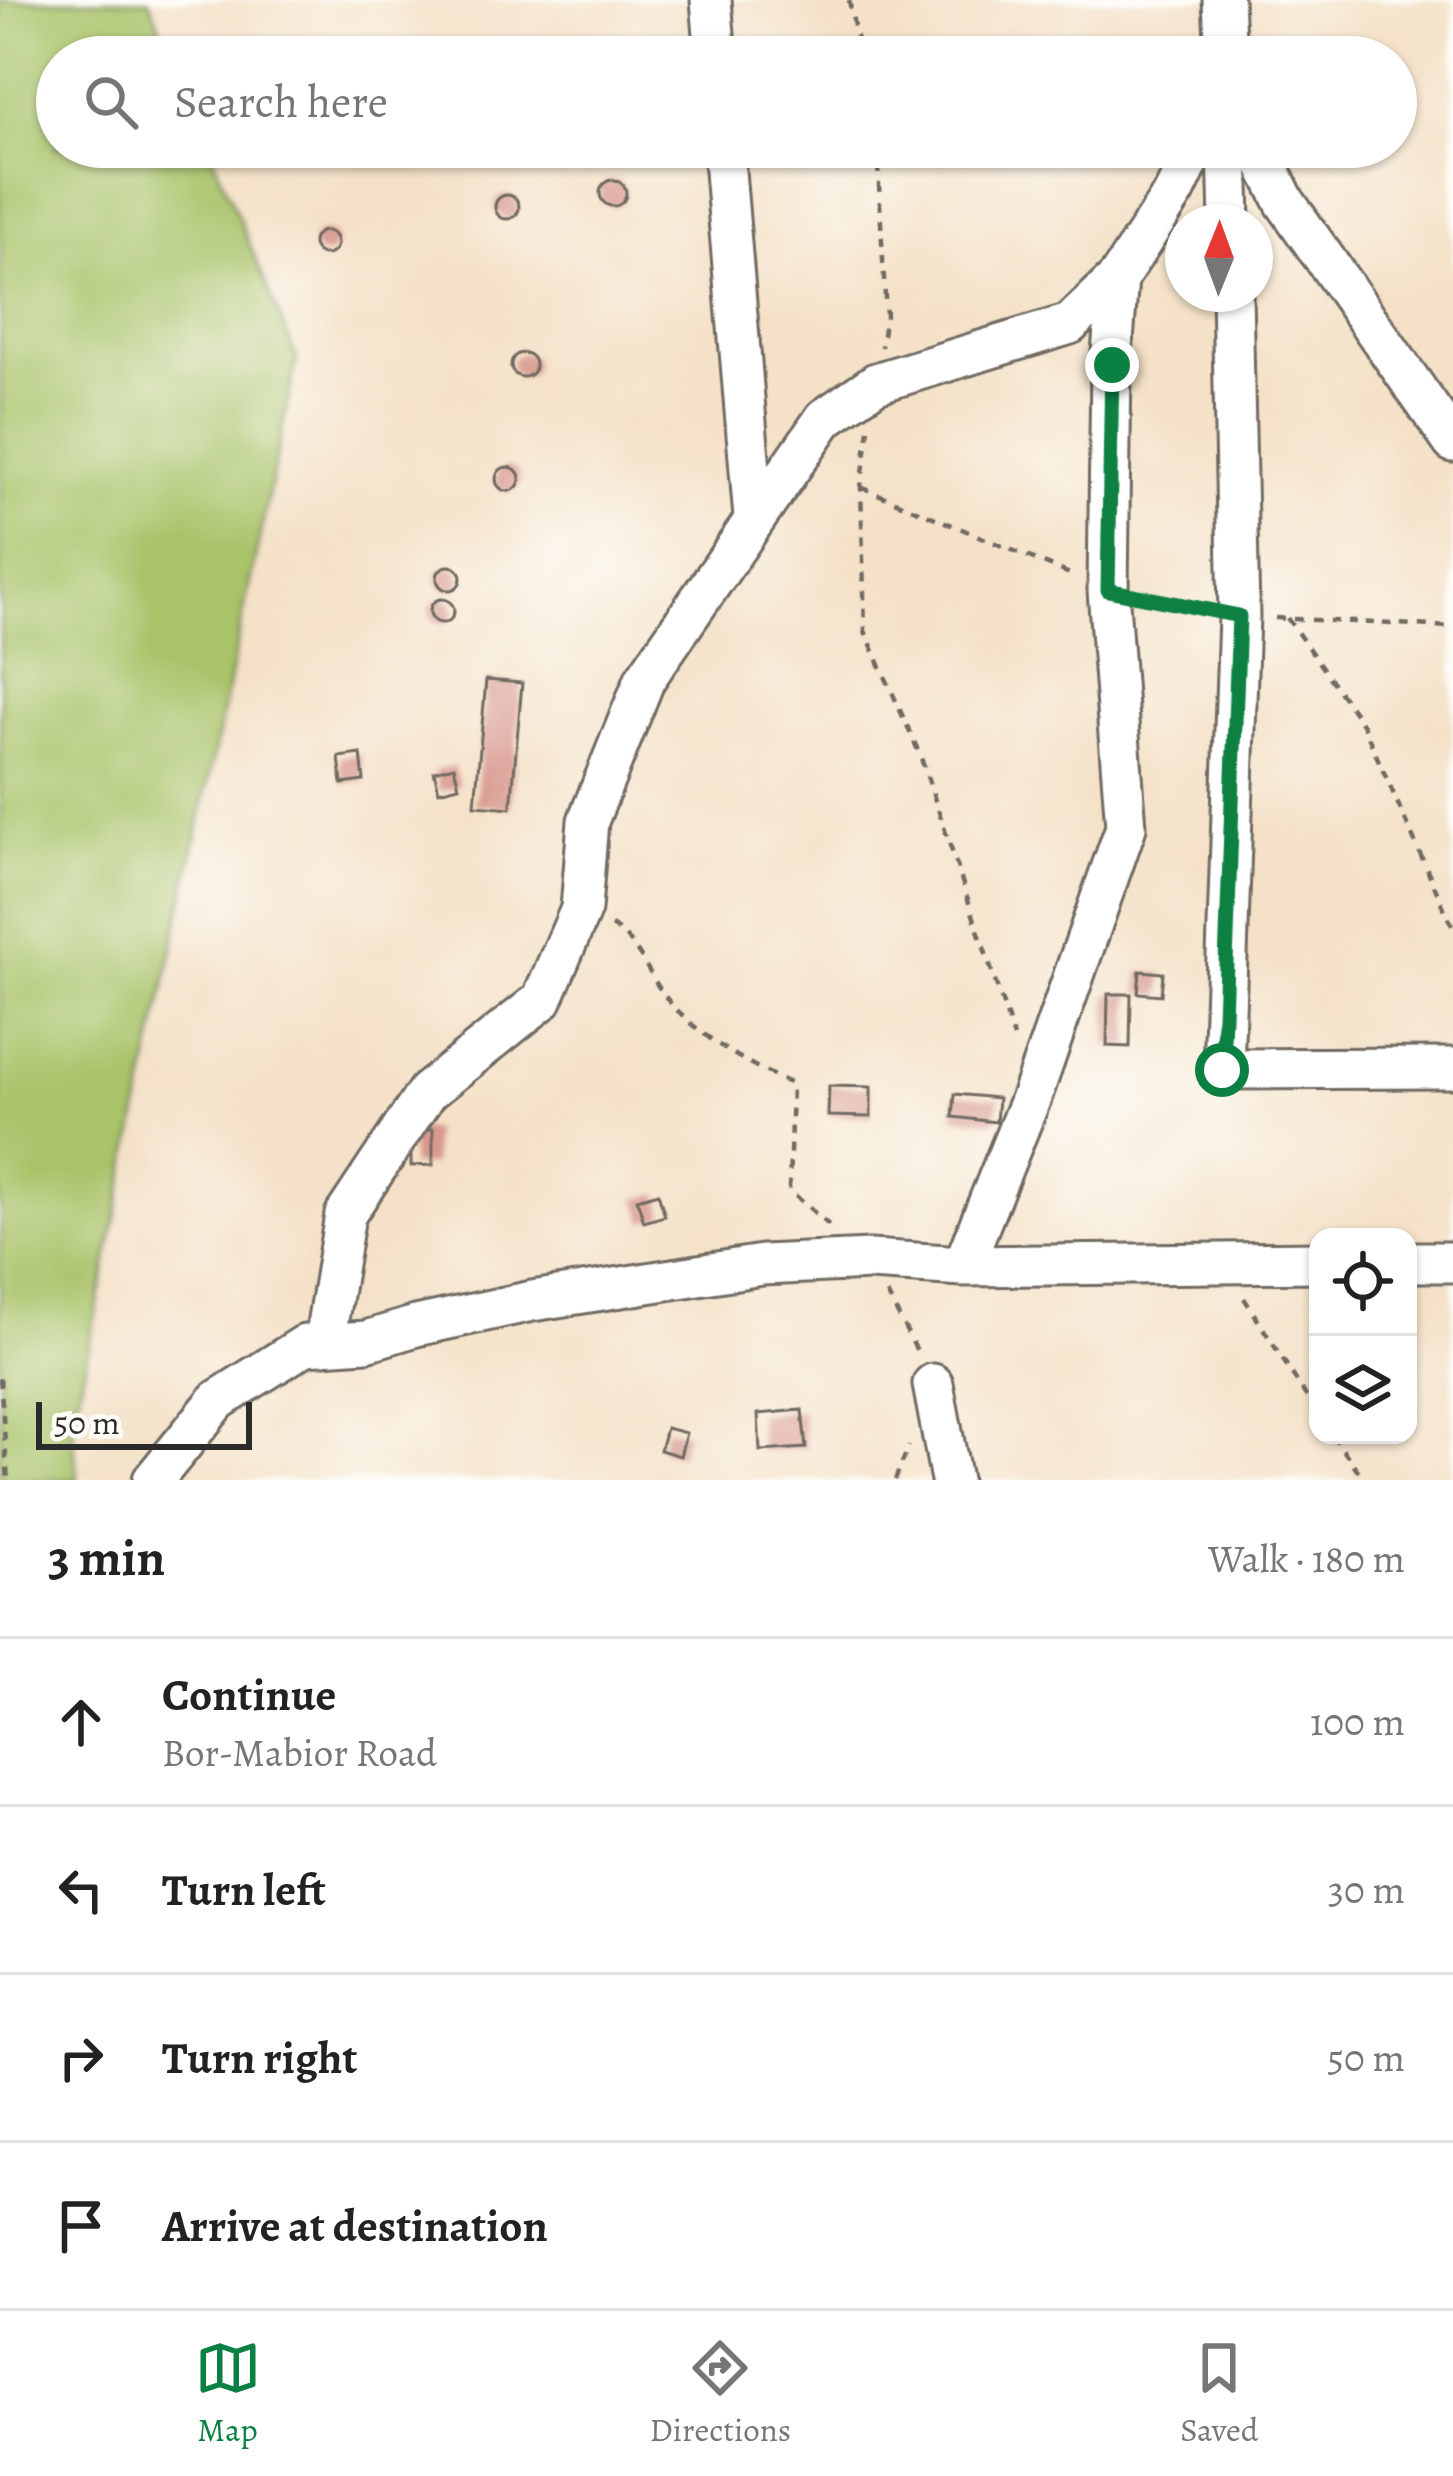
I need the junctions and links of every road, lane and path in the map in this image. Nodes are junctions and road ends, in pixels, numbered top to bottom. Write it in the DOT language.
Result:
graph roads {
  1 [pos="711,0"];
  2 [pos="850,0"];
  3 [pos="1223,0"];
  4 [pos="714,36"];
  5 [pos="856,36"];
  6 [pos="1225,36"];
  7 [pos="725,168"];
  8 [pos="878,168"];
  9 [pos="1186,168"];
  10 [pos="1229,168"];
  11 [pos="1268,168"];
  12 [pos="1230,204"];
  13 [pos="1118,278"];
  14 [pos="1232,312"];
  15 [pos="876,383"];
  16 [pos="1453,442"];
  17 [pos="861,487"];
  18 [pos="754,518"];
  19 [pos="1108,590"];
  20 [pos="1239,616"];
  21 [pos="1287,618"];
  22 [pos="1453,627"];
  23 [pos="581,909"];
  24 [pos="1453,928"];
  25 [pos="1453,1068"];
  26 [pos="1032,1095"];
  27 [pos="870,1260"];
  28 [pos="1231,1262"];
  29 [pos="1309,1262"];
  30 [pos="1417,1262"];
  31 [pos="1453,1262"];
  32 [pos="963,1266"];
  33 [pos="324,1344"];
  34 [pos="0,1378"];
  35 [pos="933,1384"];
  36 [pos="1309,1401"];
  37 [pos="1339,1444"];
  38 [pos="8,1480"];
  39 [pos="153,1480"];
  40 [pos="951,1480"];
  41 [pos="1364,1480"];
  1 -- 4 [label="street"];
  2 -- 5 [label="path"];
  3 -- 6 [label="street"];
  7 -- 18 [label="street"];
  8 -- 15 [label="path"];
  9 -- 13 [label="street"];
  10 -- 12 [label="street"];
  11 -- 16 [label="street"];
  13 -- 15 [label="street"];
  13 -- 19 [label="street"];
  14 -- 20 [label="street"];
  15 -- 17 [label="path"];
  15 -- 18 [label="street"];
  17 -- 19 [label="path"];
  17 -- 26 [label="path"];
  18 -- 23 [label="street"];
  19 -- 20 [label="path"];
  19 -- 26 [label="street"];
  20 -- 21 [label="path"];
  20 -- 25 [label="street"];
  21 -- 22 [label="path"];
  21 -- 24 [label="path"];
  23 -- 27 [label="path"];
  23 -- 33 [label="street"];
  26 -- 32 [label="street"];
  27 -- 32 [label="street"];
  27 -- 33 [label="street"];
  28 -- 29 [label="street"];
  28 -- 32 [label="street"];
  28 -- 36 [label="path"];
  30 -- 31 [label="street"];
  33 -- 39 [label="street"];
  34 -- 38 [label="path"];
  35 -- 40 [label="street"];
  37 -- 41 [label="path"];
}
